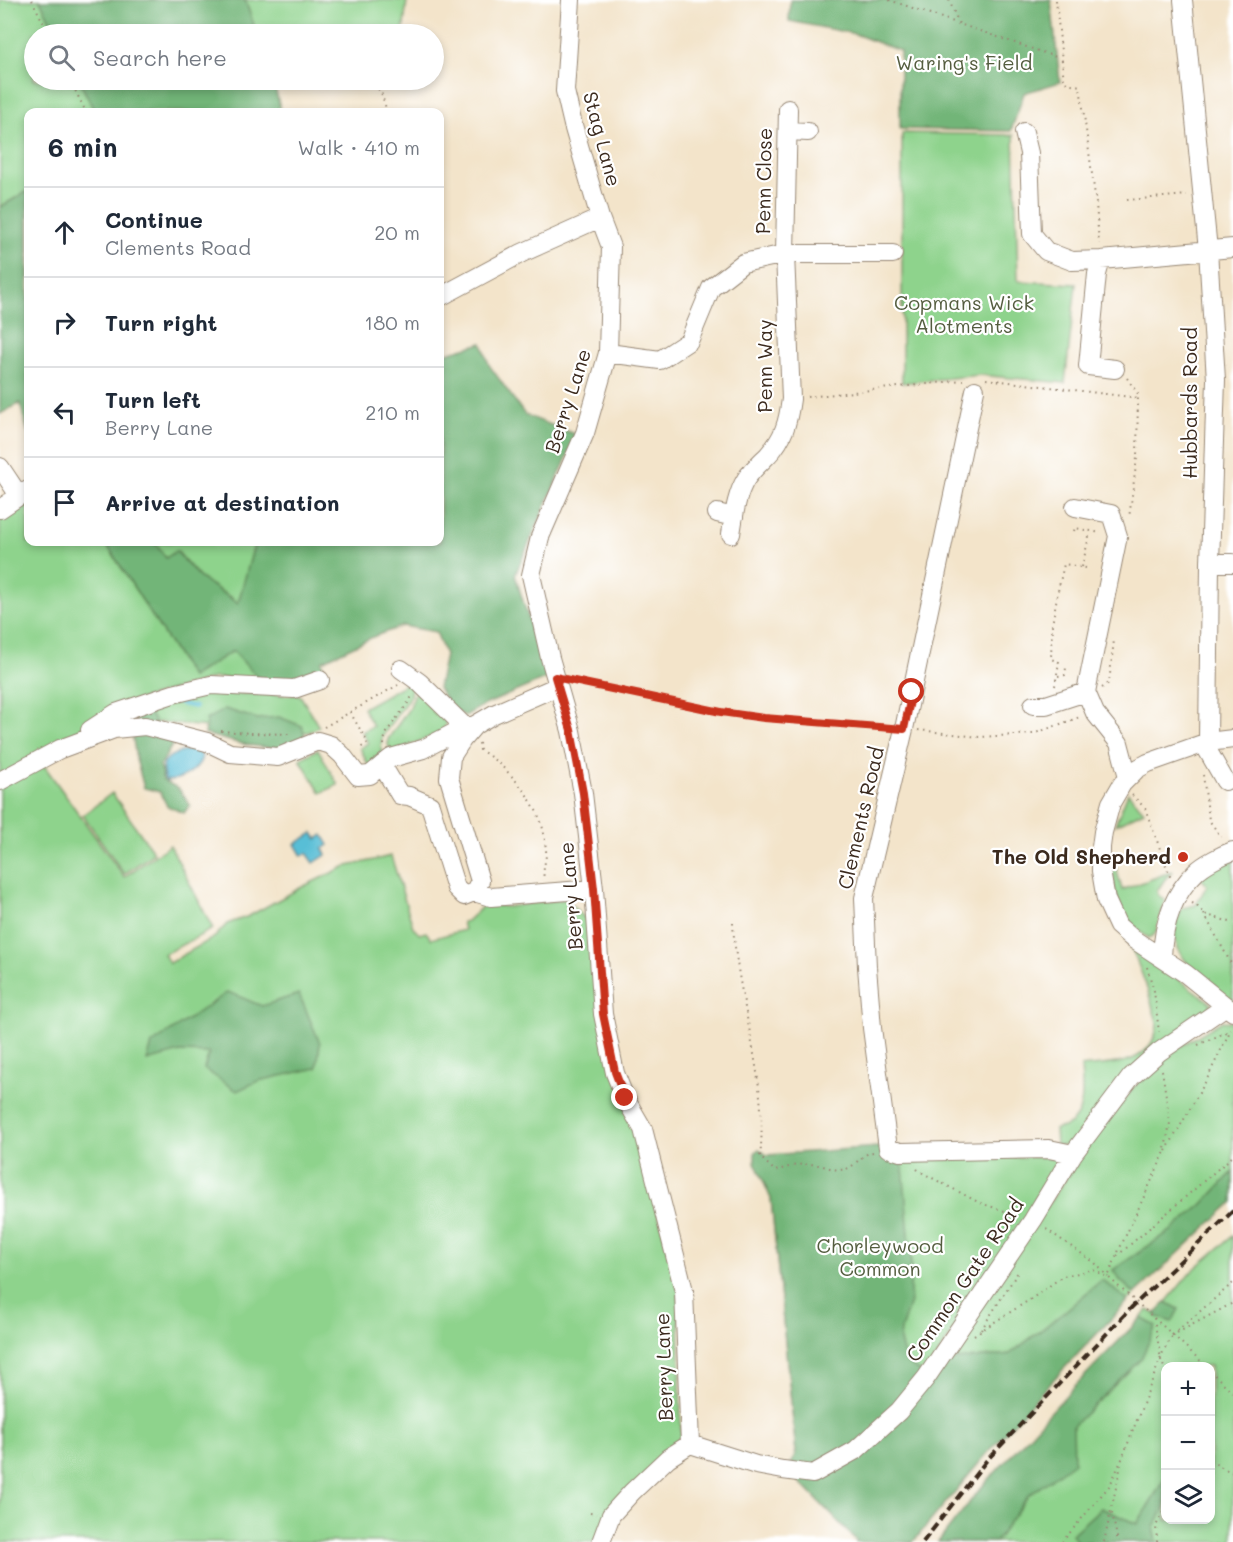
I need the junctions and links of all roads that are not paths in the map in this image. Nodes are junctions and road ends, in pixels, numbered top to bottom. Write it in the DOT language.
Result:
graph roads {
  1 [pos="571,0"];
  2 [pos="1183,0"];
  3 [pos="788,109"];
  4 [pos="788,131"];
  5 [pos="808,132"];
  6 [pos="1024,132"];
  7 [pos="600,218"];
  8 [pos="1233,248"];
  9 [pos="1208,250"];
  10 [pos="785,254"];
  11 [pos="893,254"];
  12 [pos="1101,260"];
  13 [pos="444,295"];
  14 [pos="608,353"];
  15 [pos="1114,369"];
  16 [pos="975,390"];
  17 [pos="0,467"];
  18 [pos="23,494"];
  19 [pos="1075,507"];
  20 [pos="0,509"];
  21 [pos="727,521"];
  22 [pos="1210,563"];
  23 [pos="1233,563"];
  24 [pos="407,673"];
  25 [pos="320,680"];
  26 [pos="557,682"];
  27 [pos="1086,692"];
  28 [pos="1033,705"];
  29 [pos="473,725"];
  30 [pos="1233,739"];
  31 [pos="1119,743"];
  32 [pos="1204,744"];
  33 [pos="60,749"];
  34 [pos="386,762"];
  35 [pos="1148,763"];
  36 [pos="1125,780"];
  37 [pos="0,781"];
  38 [pos="1225,781"];
  39 [pos="1229,847"];
  40 [pos="594,889"];
  41 [pos="474,892"];
  42 [pos="1162,957"];
  43 [pos="1230,1016"];
  44 [pos="1073,1154"];
  45 [pos="690,1444"];
  46 [pos="601,1542"];
  1 -- 7 [label="street, Stag Lane"];
  2 -- 9 [label="street, Hubbards Road"];
  3 -- 4 [label="street, Penn Close"];
  4 -- 5 [label="street"];
  4 -- 10 [label="street, Penn Close"];
  6 -- 12 [label="street"];
  7 -- 13 [label="street"];
  7 -- 14 [label="street, Berry Lane"];
  8 -- 9 [label="street"];
  9 -- 12 [label="street"];
  9 -- 22 [label="street, Hubbards Road"];
  10 -- 11 [label="street"];
  10 -- 14 [label="street"];
  10 -- 21 [label="street, Penn Way"];
  12 -- 15 [label="street"];
  14 -- 26 [label="street, Berry Lane"];
  16 -- 44 [label="street, Clements Road"];
  17 -- 18 [label="street"];
  18 -- 20 [label="street"];
  19 -- 27 [label="street"];
  22 -- 23 [label="street"];
  22 -- 32 [label="street, Hubbards Road"];
  24 -- 29 [label="street"];
  25 -- 33 [label="street"];
  26 -- 29 [label="street"];
  26 -- 40 [label="street, Berry Lane"];
  27 -- 28 [label="street"];
  27 -- 31 [label="street"];
  29 -- 34 [label="street"];
  29 -- 41 [label="street"];
  30 -- 32 [label="street"];
  31 -- 35 [label="street"];
  31 -- 36 [label="street"];
  32 -- 35 [label="street"];
  32 -- 38 [label="street"];
  33 -- 34 [label="street"];
  33 -- 37 [label="street"];
  34 -- 41 [label="street"];
  35 -- 36 [label="street"];
  36 -- 42 [label="street"];
  39 -- 42 [label="street"];
  40 -- 41 [label="street"];
  40 -- 45 [label="street, Berry Lane"];
  42 -- 43 [label="street"];
  43 -- 44 [label="street, Common Gate Road"];
  44 -- 45 [label="street, Common Gate Road"];
  45 -- 46 [label="street, Berry Lane"];
}
